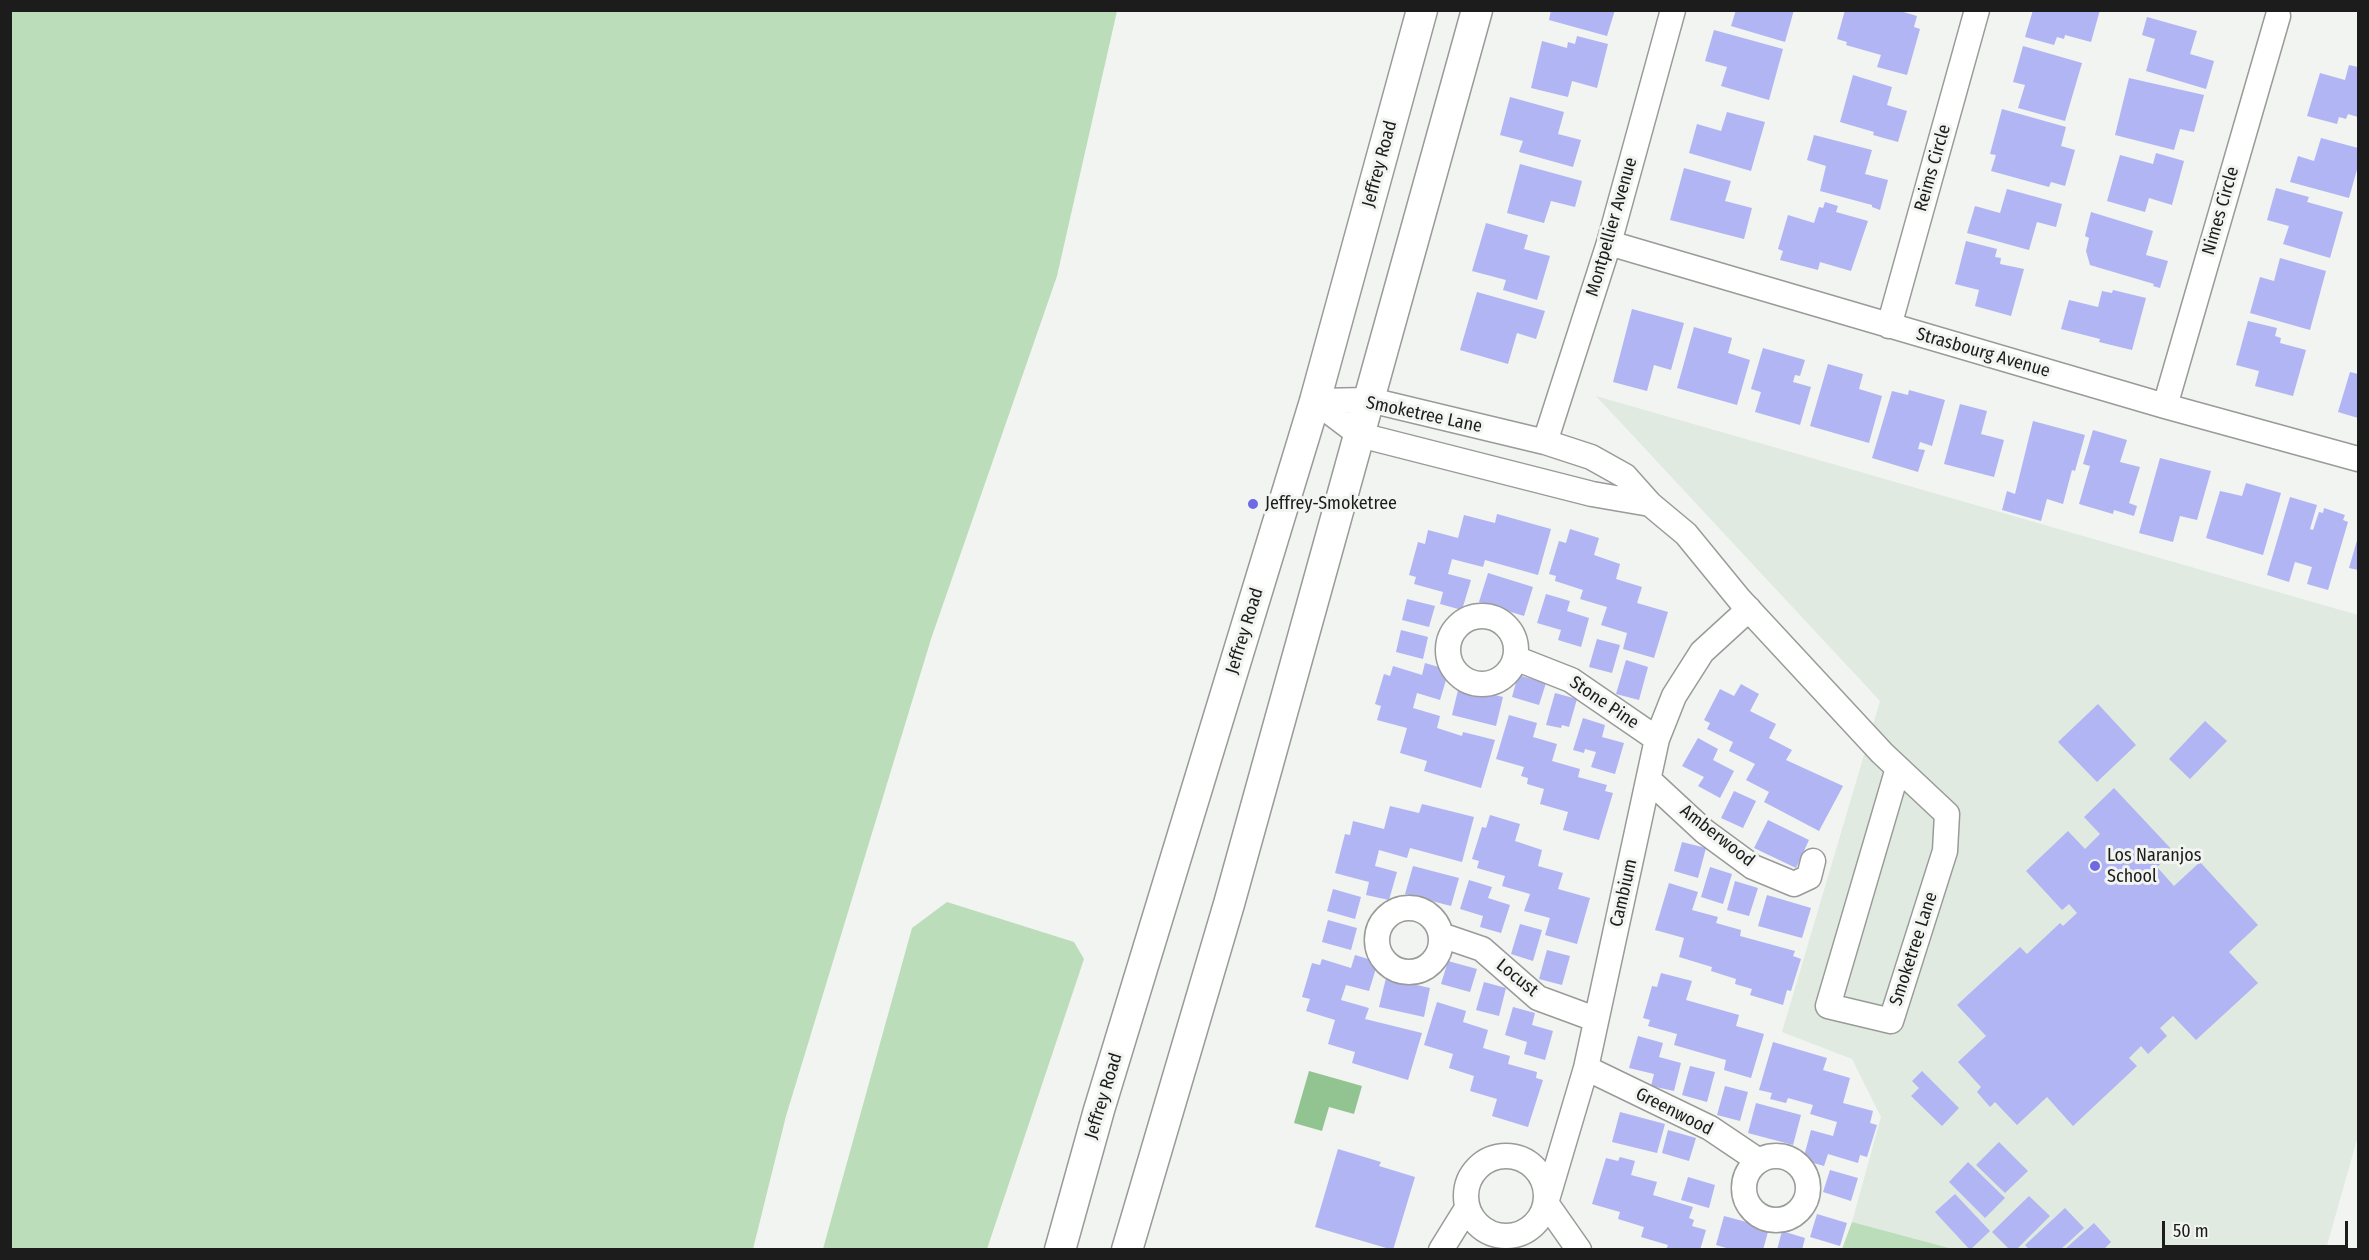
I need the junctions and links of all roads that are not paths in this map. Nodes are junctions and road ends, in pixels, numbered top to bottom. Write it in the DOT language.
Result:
graph roads {
  1 [pos="1422,10"];
  2 [pos="1477,10"];
  3 [pos="1673,10"];
  4 [pos="1977,10"];
  5 [pos="2278,16"];
  6 [pos="1609,243"];
  7 [pos="1888,326"];
  8 [pos="1370,400"];
  9 [pos="1315,401"];
  10 [pos="2164,406"];
  11 [pos="1360,435"];
  12 [pos="1545,442"];
  13 [pos="2358,459"];
  14 [pos="1650,504"];
  15 [pos="1749,609"];
  16 [pos="1515,658"];
  17 [pos="1657,739"];
  18 [pos="1898,768"];
  19 [pos="1649,780"];
  20 [pos="1813,861"];
  21 [pos="1441,935"];
  22 [pos="1595,1019"];
  23 [pos="1586,1068"];
  24 [pos="1759,1161"];
  25 [pos="1546,1203"];
  26 [pos="1467,1208"];
  27 [pos="1060,1250"];
  28 [pos="1127,1250"];
  29 [pos="1442,1250"];
  30 [pos="1579,1250"];
  1 -- 9 [label="main road, Jeffrey Road"];
  2 -- 8 [label="main road"];
  3 -- 6 [label="street, Montpellier Avenue"];
  4 -- 7 [label="street, Reims Circle"];
  5 -- 10 [label="street, Nimes Circle"];
  6 -- 7 [label="street, Strasbourg Avenue"];
  6 -- 12 [label="street, Montpellier Avenue"];
  7 -- 10 [label="street, Strasbourg Avenue"];
  8 -- 9 [label="street, Smoketree Lane"];
  8 -- 11 [label="main road"];
  8 -- 12 [label="street, Smoketree Lane"];
  9 -- 11 [label="street, Smoketree Lane"];
  9 -- 27 [label="main road, Jeffrey Road"];
  10 -- 13 [label="street, Strasbourg Avenue"];
  11 -- 14 [label="street, Smoketree Lane"];
  11 -- 28 [label="main road"];
  12 -- 14 [label="street, Smoketree Lane"];
  14 -- 15 [label="street, Smoketree Lane"];
  15 -- 17 [label="street, Cambium"];
  15 -- 18 [label="street, Smoketree Lane"];
  16 -- 17 [label="street, Stone Pine"];
  17 -- 19 [label="street, Cambium"];
  18 -- 18 [label="street, Smoketree Lane"];
  19 -- 20 [label="street, Amberwood"];
  19 -- 22 [label="street, Cambium"];
  21 -- 22 [label="street, Locust"];
  22 -- 23 [label="street, Cambium"];
  23 -- 24 [label="street, Greenwood"];
  23 -- 25 [label="street, Cambium"];
  25 -- 26 [label="street"];
  25 -- 26 [label="street"];
  25 -- 30 [label="street"];
  26 -- 29 [label="street"];
}
